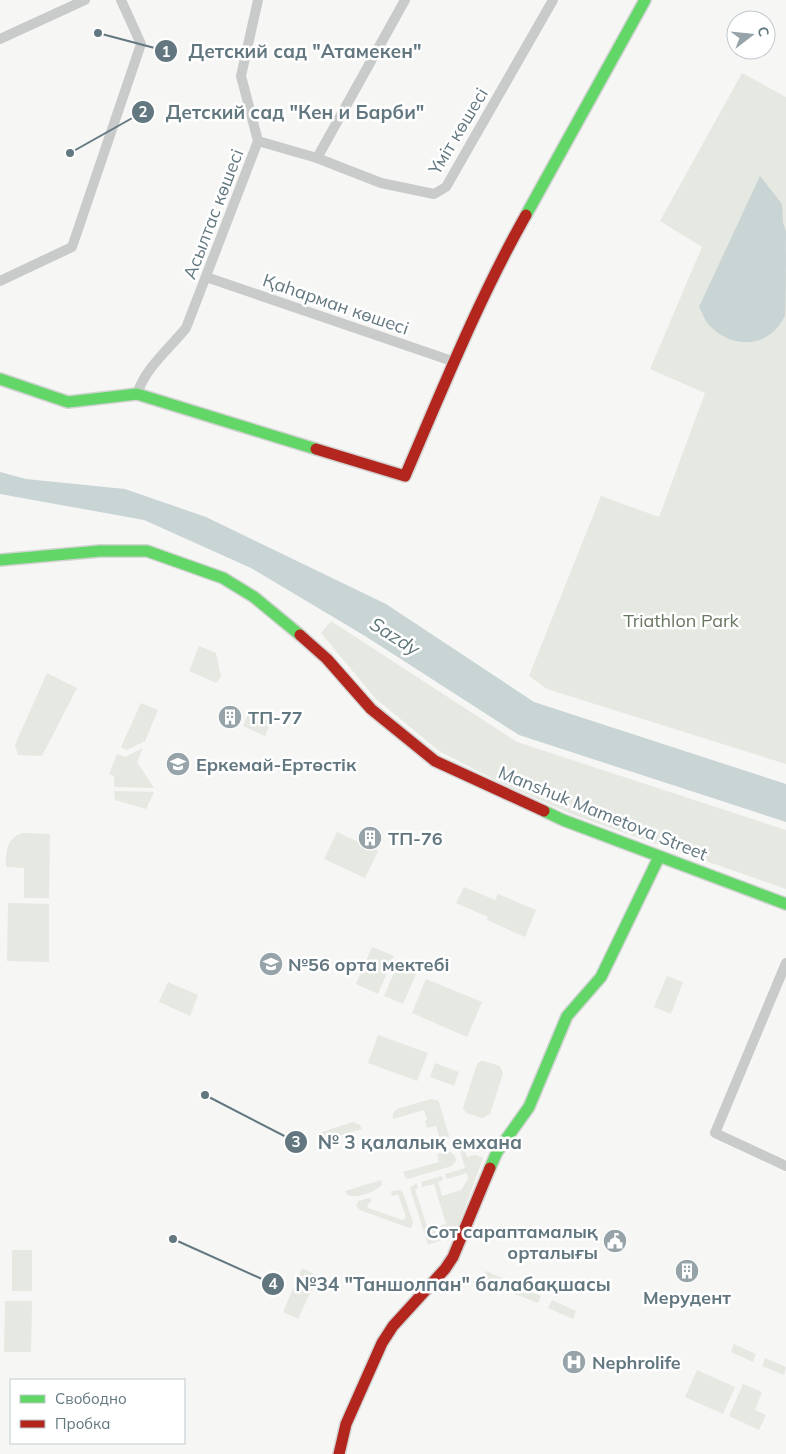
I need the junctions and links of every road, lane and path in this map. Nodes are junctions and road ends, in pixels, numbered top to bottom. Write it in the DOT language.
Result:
graph roads {
  1 [pos="86,0"];
  2 [pos="121,0"];
  3 [pos="258,0"];
  4 [pos="405,0"];
  5 [pos="553,0"];
  6 [pos="645,0"];
  7 [pos="0,40"];
  8 [pos="258,141"];
  9 [pos="317,158"];
  10 [pos="206,278"];
  11 [pos="0,281"];
  12 [pos="455,362"];
  13 [pos="0,379"];
  14 [pos="137,394"];
  15 [pos="0,560"];
  16 [pos="659,857"];
  17 [pos="786,904"];
  18 [pos="786,963"];
  19 [pos="786,1166"];
  20 [pos="339,1454"];
  1 -- 7 [label="street"];
  2 -- 11 [label="street"];
  3 -- 8 [label="street, Асылтас көшесі"];
  4 -- 9 [label="street"];
  5 -- 9 [label="street, Үміт көшесі"];
  6 -- 12 [label="street"];
  8 -- 9 [label="street, Үміт көшесі"];
  8 -- 10 [label="street, Асылтас көшесі"];
  10 -- 12 [label="street, Қаһарман көшесі"];
  10 -- 14 [label="street, Асылтас көшесі"];
  12 -- 14 [label="street"];
  13 -- 14 [label="street"];
  15 -- 16 [label="street, Manshuk Mametova Street"];
  16 -- 17 [label="street, Manshuk Mametova Street"];
  16 -- 20 [label="street"];
  18 -- 19 [label="street"];
}
